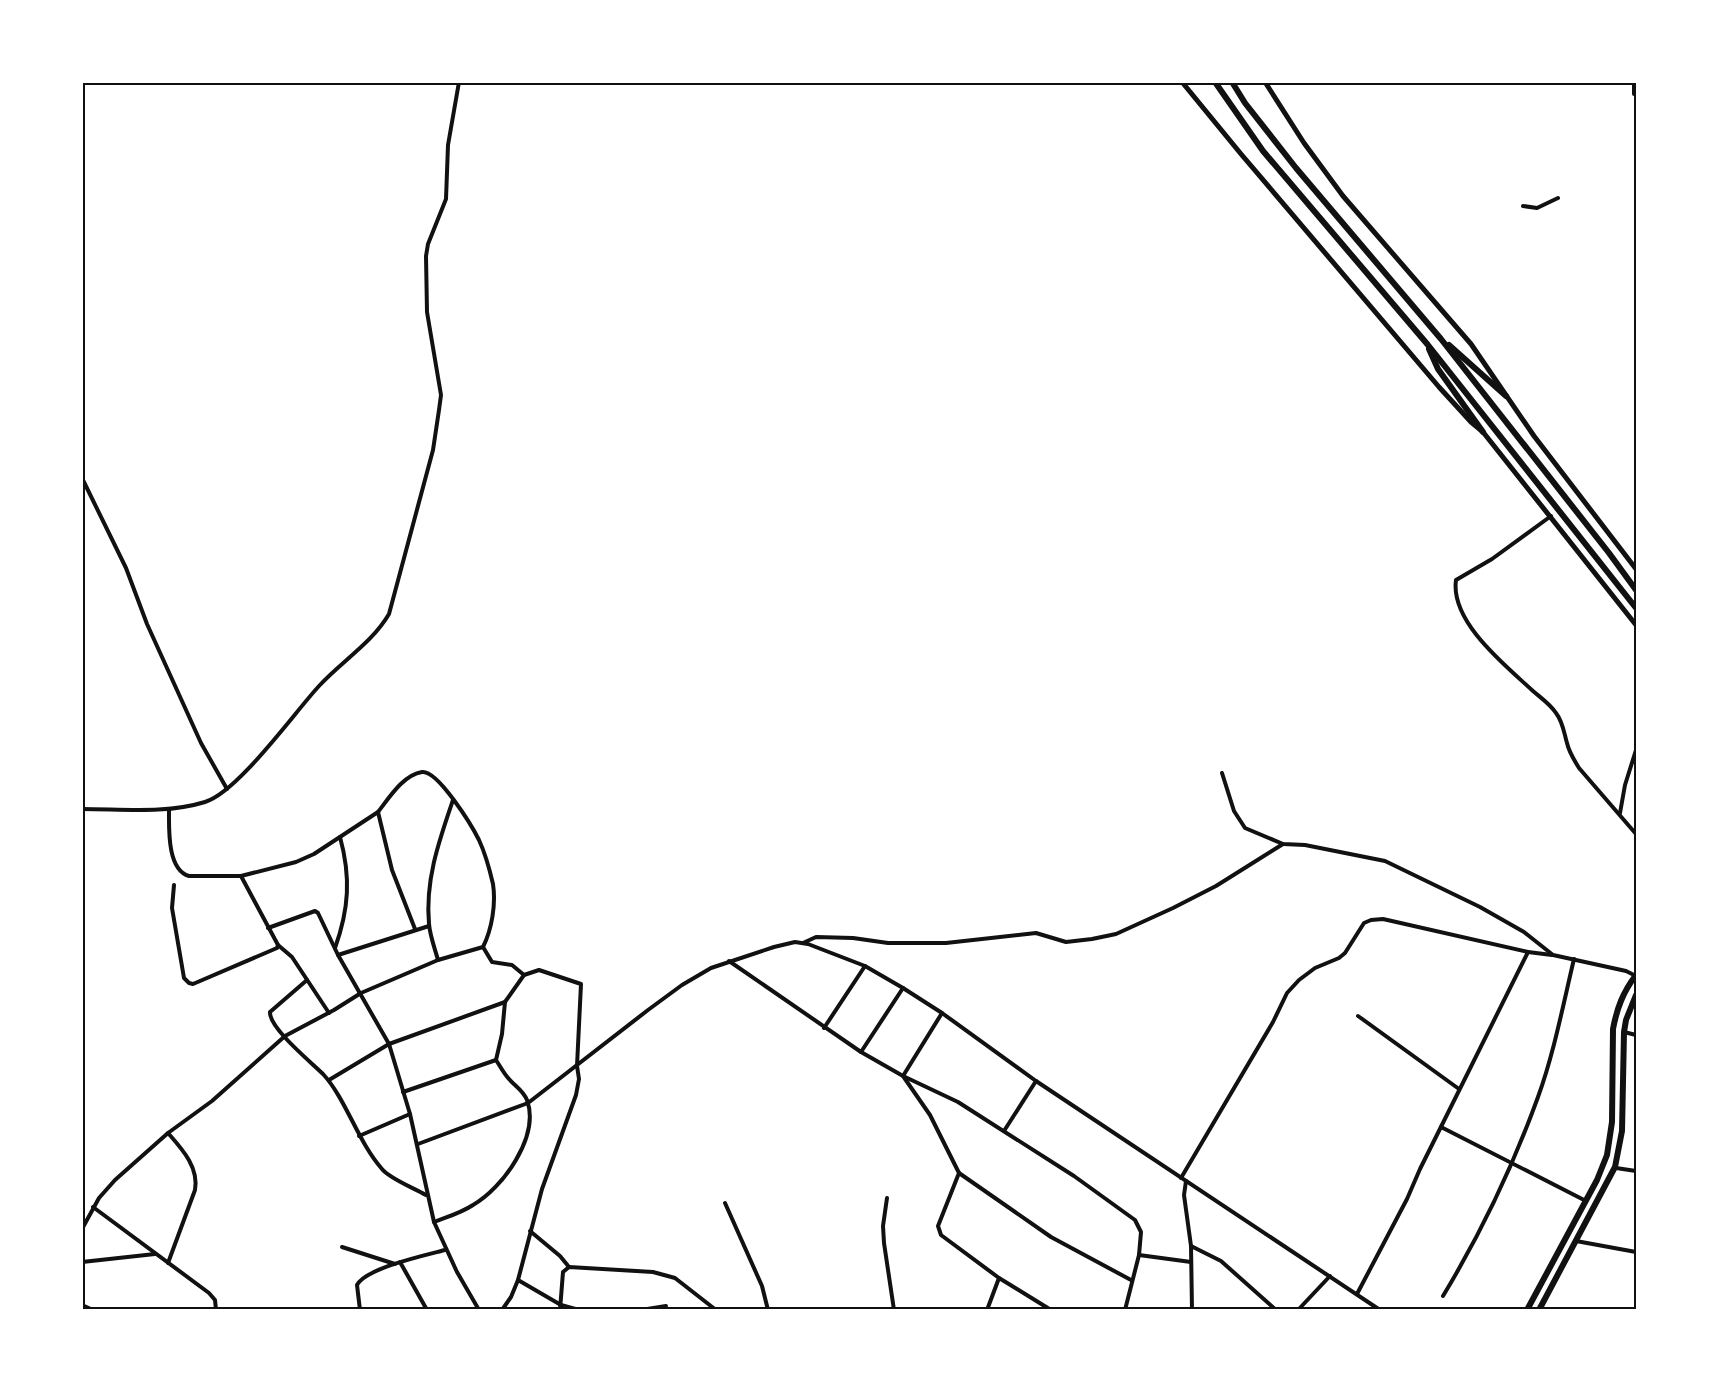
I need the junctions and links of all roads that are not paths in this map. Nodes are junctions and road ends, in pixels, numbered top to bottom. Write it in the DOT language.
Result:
graph roads {
  1 [pos="459,82"];
  2 [pos="1182,82"];
  3 [pos="1215,82"];
  4 [pos="1232,82"];
  5 [pos="1265,82"];
  6 [pos="1634,82"];
  7 [pos="1634,94"];
  8 [pos="1558,198"];
  9 [pos="1523,206"];
  10 [pos="1441,339"];
  11 [pos="1428,345"];
  12 [pos="1506,396"];
  13 [pos="1483,432"];
  14 [pos="82,478"];
  15 [pos="1551,516"];
  16 [pos="1636,568"];
  17 [pos="1636,590"];
  18 [pos="1636,608"];
  19 [pos="1636,625"];
  20 [pos="1636,750"];
  21 [pos="1222,773"];
  22 [pos="227,789"];
  23 [pos="453,799"];
  24 [pos="82,809"];
  25 [pos="169,810"];
  26 [pos="378,812"];
  27 [pos="1620,814"];
  28 [pos="1636,834"];
  29 [pos="340,837"];
  30 [pos="1282,844"];
  31 [pos="241,876"];
  32 [pos="174,885"];
  33 [pos="429,926"];
  34 [pos="268,928"];
  35 [pos="415,929"];
  36 [pos="802,943"];
  37 [pos="278,945"];
  38 [pos="483,947"];
  39 [pos="335,948"];
  40 [pos="1528,952"];
  41 [pos="338,955"];
  42 [pos="1553,955"];
  43 [pos="1574,959"];
  44 [pos="438,960"];
  45 [pos="728,961"];
  46 [pos="865,966"];
  47 [pos="524,975"];
  48 [pos="1636,976"];
  49 [pos="308,980"];
  50 [pos="903,988"];
  51 [pos="360,993"];
  52 [pos="1636,995"];
  53 [pos="505,1002"];
  54 [pos="329,1013"];
  55 [pos="942,1013"];
  56 [pos="1358,1016"];
  57 [pos="824,1028"];
  58 [pos="1624,1032"];
  59 [pos="1636,1035"];
  60 [pos="285,1036"];
  61 [pos="389,1044"];
  62 [pos="861,1052"];
  63 [pos="496,1060"];
  64 [pos="577,1066"];
  65 [pos="903,1076"];
  66 [pos="328,1080"];
  67 [pos="1036,1081"];
  68 [pos="1459,1089"];
  69 [pos="403,1092"];
  70 [pos="528,1103"];
  71 [pos="410,1114"];
  72 [pos="1441,1127"];
  73 [pos="1004,1131"];
  74 [pos="168,1133"];
  75 [pos="359,1136"];
  76 [pos="418,1144"];
  77 [pos="1511,1164"];
  78 [pos="1615,1167"];
  79 [pos="1636,1171"];
  80 [pos="960,1173"];
  81 [pos="1181,1178"];
  82 [pos="1186,1181"];
  83 [pos="427,1195"];
  84 [pos="887,1198"];
  85 [pos="1586,1201"];
  86 [pos="725,1203"];
  87 [pos="93,1207"];
  88 [pos="434,1222"];
  89 [pos="82,1229"];
  90 [pos="530,1231"];
  91 [pos="1576,1241"];
  92 [pos="1191,1246"];
  93 [pos="342,1247"];
  94 [pos="445,1250"];
  95 [pos="1636,1252"];
  96 [pos="155,1254"];
  97 [pos="1139,1255"];
  98 [pos="82,1262"];
  99 [pos="1191,1262"];
  100 [pos="168,1263"];
  101 [pos="397,1263"];
  102 [pos="569,1267"];
  103 [pos="1330,1276"];
  104 [pos="999,1278"];
  105 [pos="518,1280"];
  106 [pos="1131,1280"];
  107 [pos="1357,1294"];
  108 [pos="1443,1296"];
  109 [pos="82,1305"];
  110 [pos="666,1306"];
  111 [pos="560,1307"];
  112 [pos="93,1310"];
  113 [pos="216,1310"];
  114 [pos="360,1310"];
  115 [pos="427,1310"];
  116 [pos="479,1310"];
  117 [pos="502,1310"];
  118 [pos="579,1310"];
  119 [pos="641,1310"];
  120 [pos="716,1310"];
  121 [pos="768,1310"];
  122 [pos="894,1310"];
  123 [pos="987,1310"];
  124 [pos="1051,1310"];
  125 [pos="1125,1310"];
  126 [pos="1192,1310"];
  127 [pos="1276,1310"];
  128 [pos="1298,1310"];
  129 [pos="1380,1310"];
  130 [pos="1527,1310"];
  131 [pos="1539,1310"];
  1 -- 22 [label="street"];
  2 -- 13 [label="main road"];
  3 -- 11 [label="main road"];
  4 -- 10 [label="main road"];
  5 -- 12 [label="main road"];
  6 -- 7 [label="street"];
  8 -- 9 [label="street"];
  10 -- 12 [label="main road"];
  10 -- 17 [label="main road"];
  11 -- 13 [label="main road"];
  11 -- 18 [label="main road"];
  12 -- 16 [label="main road"];
  13 -- 15 [label="main road"];
  14 -- 22 [label="street"];
  15 -- 19 [label="main road"];
  15 -- 27 [label="street"];
  20 -- 27 [label="street"];
  21 -- 30 [label="street"];
  22 -- 25 [label="street"];
  23 -- 26 [label="street"];
  23 -- 33 [label="street"];
  23 -- 38 [label="street"];
  24 -- 25 [label="street"];
  25 -- 31 [label="street"];
  26 -- 29 [label="street"];
  26 -- 35 [label="street"];
  27 -- 28 [label="street"];
  29 -- 31 [label="street"];
  29 -- 39 [label="street"];
  30 -- 36 [label="street"];
  30 -- 42 [label="street"];
  31 -- 34 [label="street"];
  32 -- 37 [label="street"];
  33 -- 35 [label="street"];
  33 -- 44 [label="street"];
  34 -- 37 [label="street"];
  34 -- 39 [label="street"];
  35 -- 41 [label="street"];
  36 -- 45 [label="street"];
  36 -- 46 [label="street"];
  37 -- 49 [label="street"];
  38 -- 44 [label="street"];
  38 -- 47 [label="street"];
  39 -- 41 [label="street"];
  40 -- 42 [label="street"];
  40 -- 68 [label="street"];
  40 -- 81 [label="street"];
  41 -- 51 [label="street"];
  42 -- 43 [label="street"];
  43 -- 48 [label="street"];
  43 -- 77 [label="street"];
  44 -- 51 [label="street"];
  45 -- 57 [label="street"];
  45 -- 64 [label="street"];
  46 -- 50 [label="street"];
  46 -- 57 [label="street"];
  47 -- 53 [label="street"];
  47 -- 64 [label="street"];
  48 -- 85 [label="main road"];
  49 -- 54 [label="street"];
  49 -- 60 [label="street"];
  50 -- 55 [label="street"];
  50 -- 62 [label="street"];
  51 -- 54 [label="street"];
  51 -- 61 [label="street"];
  52 -- 58 [label="main road"];
  53 -- 61 [label="street"];
  53 -- 63 [label="street"];
  54 -- 60 [label="street"];
  55 -- 65 [label="street"];
  55 -- 67 [label="street"];
  56 -- 68 [label="street"];
  57 -- 62 [label="street"];
  58 -- 59 [label="street"];
  58 -- 78 [label="main road"];
  60 -- 66 [label="street"];
  60 -- 74 [label="street"];
  61 -- 66 [label="street"];
  61 -- 69 [label="street"];
  62 -- 65 [label="street"];
  63 -- 69 [label="street"];
  63 -- 70 [label="street"];
  64 -- 70 [label="street"];
  64 -- 90 [label="street"];
  65 -- 73 [label="street"];
  65 -- 80 [label="street"];
  66 -- 75 [label="street"];
  67 -- 73 [label="street"];
  67 -- 81 [label="street"];
  68 -- 72 [label="street"];
  69 -- 71 [label="street"];
  70 -- 76 [label="street"];
  70 -- 88 [label="street"];
  71 -- 75 [label="street"];
  71 -- 76 [label="street"];
  72 -- 77 [label="street"];
  72 -- 107 [label="street"];
  73 -- 97 [label="street"];
  74 -- 87 [label="street"];
  74 -- 100 [label="street"];
  75 -- 83 [label="street"];
  76 -- 83 [label="street"];
  77 -- 85 [label="street"];
  77 -- 108 [label="street"];
  78 -- 79 [label="street"];
  78 -- 91 [label="main road"];
  80 -- 104 [label="street"];
  80 -- 106 [label="street"];
  81 -- 82 [label="street"];
  82 -- 92 [label="street"];
  82 -- 103 [label="street"];
  83 -- 88 [label="street"];
  84 -- 122 [label="street"];
  85 -- 130 [label="main road"];
  86 -- 121 [label="street"];
  87 -- 89 [label="street"];
  87 -- 96 [label="street"];
  88 -- 94 [label="street"];
  90 -- 102 [label="street"];
  90 -- 105 [label="street"];
  91 -- 95 [label="street"];
  91 -- 131 [label="main road"];
  92 -- 99 [label="street"];
  92 -- 127 [label="street"];
  93 -- 101 [label="street"];
  94 -- 101 [label="street"];
  94 -- 116 [label="street"];
  96 -- 98 [label="street"];
  96 -- 100 [label="street"];
  97 -- 99 [label="street"];
  97 -- 106 [label="street"];
  99 -- 126 [label="street"];
  100 -- 113 [label="street"];
  101 -- 114 [label="street"];
  101 -- 115 [label="street"];
  102 -- 111 [label="street"];
  102 -- 120 [label="street"];
  103 -- 107 [label="street"];
  103 -- 128 [label="street"];
  104 -- 123 [label="street"];
  104 -- 124 [label="street"];
  105 -- 111 [label="street"];
  105 -- 117 [label="street"];
  106 -- 125 [label="street"];
  107 -- 129 [label="street"];
  109 -- 112 [label="street"];
  110 -- 119 [label="street"];
  111 -- 118 [label="street"];
}
